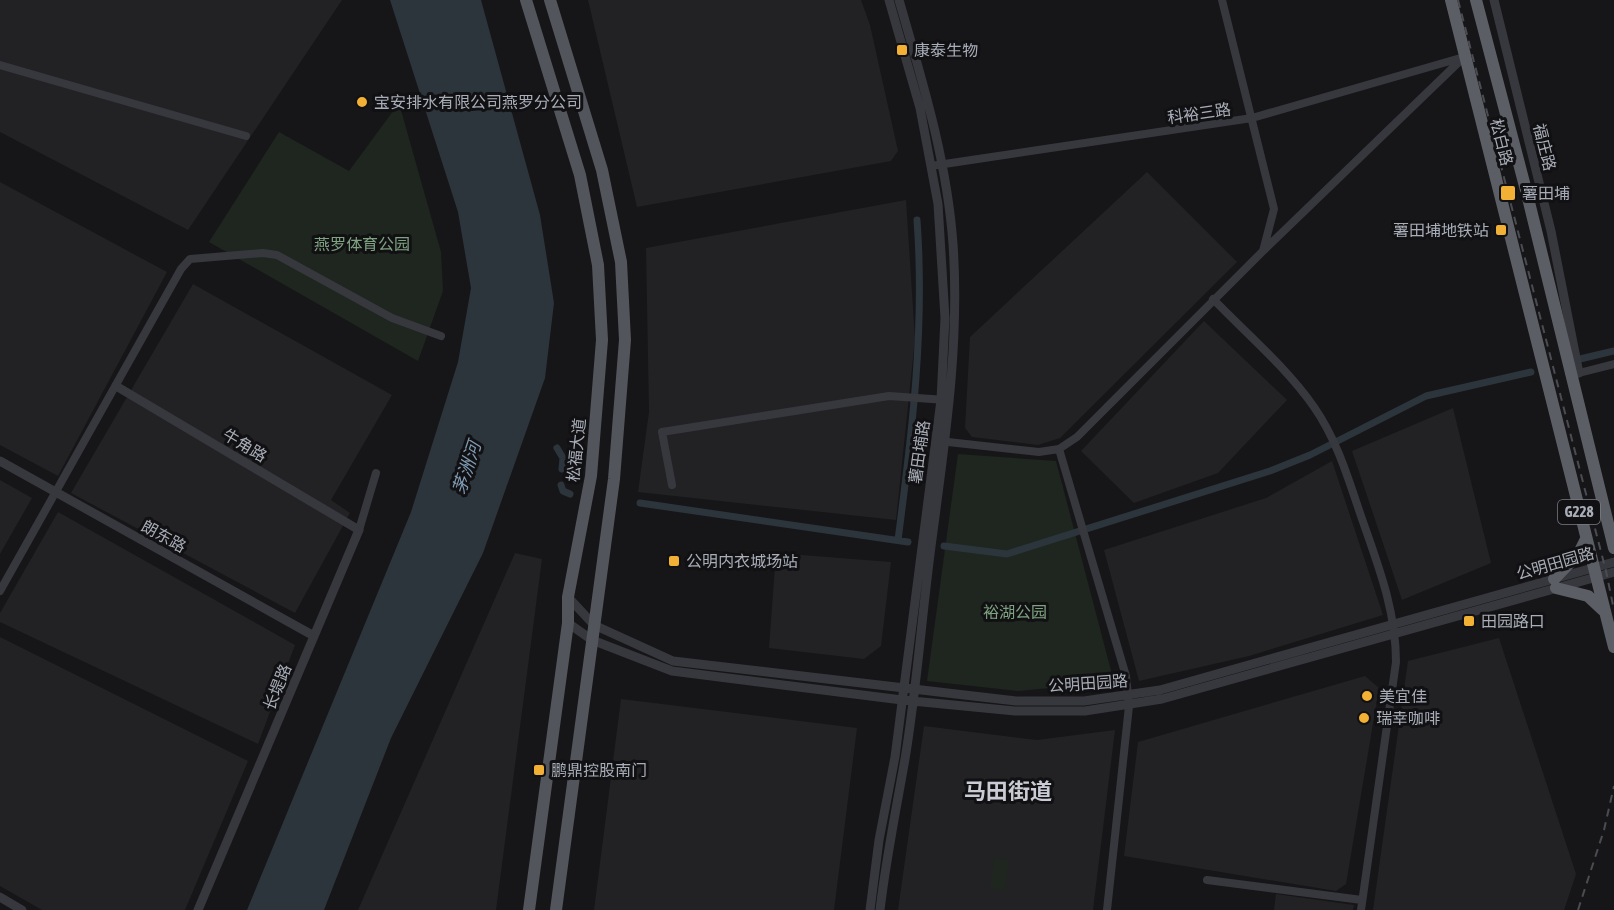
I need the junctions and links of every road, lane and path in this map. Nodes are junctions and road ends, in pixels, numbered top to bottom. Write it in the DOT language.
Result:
graph roads {
  1 [pos="526,0"];
  2 [pos="550,0"];
  3 [pos="889,0"];
  4 [pos="899,0"];
  5 [pos="1222,0"];
  6 [pos="1451,0"];
  7 [pos="1476,0"];
  8 [pos="1494,0"];
  9 [pos="1464,57"];
  10 [pos="0,65"];
  11 [pos="1251,118"];
  12 [pos="246,136"];
  13 [pos="936,165"];
  14 [pos="1263,251"];
  15 [pos="1214,299"];
  16 [pos="441,336"];
  17 [pos="1614,364"];
  18 [pos="1572,373"];
  19 [pos="116,386"];
  20 [pos="940,400"];
  21 [pos="940,441"];
  22 [pos="1059,449"];
  23 [pos="0,461"];
  24 [pos="376,473"];
  25 [pos="672,485"];
  26 [pos="56,493"];
  27 [pos="359,530"];
  28 [pos="1586,540"];
  29 [pos="1614,548"];
  30 [pos="1614,562"];
  31 [pos="1614,572"];
  32 [pos="1594,573"];
  33 [pos="1555,584"];
  34 [pos="0,591"];
  35 [pos="568,597"];
  36 [pos="1603,610"];
  37 [pos="567,623"];
  38 [pos="594,625"];
  39 [pos="1395,628"];
  40 [pos="314,636"];
  41 [pos="592,640"];
  42 [pos="1614,647"];
  43 [pos="908,690"];
  44 [pos="907,700"];
  45 [pos="1128,701"];
  46 [pos="1207,880"];
  47 [pos="0,897"];
  48 [pos="1362,900"];
  49 [pos="22,910"];
  50 [pos="198,910"];
  51 [pos="529,910"];
  52 [pos="556,910"];
  53 [pos="870,910"];
  54 [pos="880,910"];
  55 [pos="1107,910"];
  56 [pos="1361,910"];
  1 -- 35 [label="main road, 松福大道"];
  2 -- 38 [label="main road"];
  3 -- 13 [label="street, 薯田埔路"];
  4 -- 13 [label="street, 薯田埔路"];
  5 -- 11 [label="street"];
  6 -- 9 [label="highway, 松白路 / G228"];
  7 -- 18 [label="highway, 松白路 / G228"];
  8 -- 18 [label="street, 福庄路"];
  9 -- 11 [label="street, 科裕三路"];
  9 -- 14 [label="street"];
  9 -- 28 [label="highway, 松白路 / G228"];
  10 -- 12 [label="street"];
  11 -- 13 [label="street, 科裕三路"];
  11 -- 14 [label="street"];
  13 -- 20 [label="street, 薯田埔路"];
  14 -- 15 [label="street"];
  15 -- 22 [label="street"];
  15 -- 39 [label="street"];
  16 -- 19 [label="street"];
  17 -- 18 [label="street"];
  18 -- 29 [label="highway, G228"];
  19 -- 26 [label="street"];
  19 -- 27 [label="street, 牛角路"];
  20 -- 21 [label="street, 薯田埔路"];
  20 -- 25 [label="street"];
  21 -- 22 [label="street"];
  21 -- 43 [label="street, 薯田埔路"];
  22 -- 45 [label="street"];
  23 -- 26 [label="street, 朗东路"];
  24 -- 27 [label="street, 长堤路"];
  26 -- 34 [label="street"];
  26 -- 40 [label="street, 朗东路"];
  27 -- 40 [label="street, 长堤路"];
  28 -- 32 [label="highway, G228"];
  28 -- 33 [label="highway"];
  30 -- 32 [label="street, 公明田园路"];
  31 -- 32 [label="street, 公明田园路"];
  32 -- 33 [label="street, 公明田园路"];
  32 -- 36 [label="highway, G228"];
  33 -- 36 [label="highway"];
  33 -- 39 [label="street, 公明田园路"];
  35 -- 37 [label="main road, 松福大道"];
  35 -- 38 [label="street, 公明田园路"];
  36 -- 42 [label="highway, G228"];
  37 -- 41 [label="street, 公明田园路"];
  37 -- 51 [label="main road, 松福大道"];
  38 -- 41 [label="main road"];
  38 -- 43 [label="street, 公明田园路"];
  39 -- 45 [label="street, 公明田园路"];
  39 -- 48 [label="street"];
  40 -- 50 [label="street, 长堤路"];
  41 -- 44 [label="street, 公明田园路"];
  41 -- 52 [label="main road"];
  43 -- 44 [label="street, 薯田埔路"];
  43 -- 45 [label="street, 公明田园路"];
  44 -- 45 [label="street, 公明田园路"];
  44 -- 53 [label="street, 薯田埔路"];
  44 -- 54 [label="street, 薯田埔路"];
  45 -- 55 [label="street"];
  46 -- 48 [label="street"];
  47 -- 49 [label="street"];
  48 -- 56 [label="street"];
}
